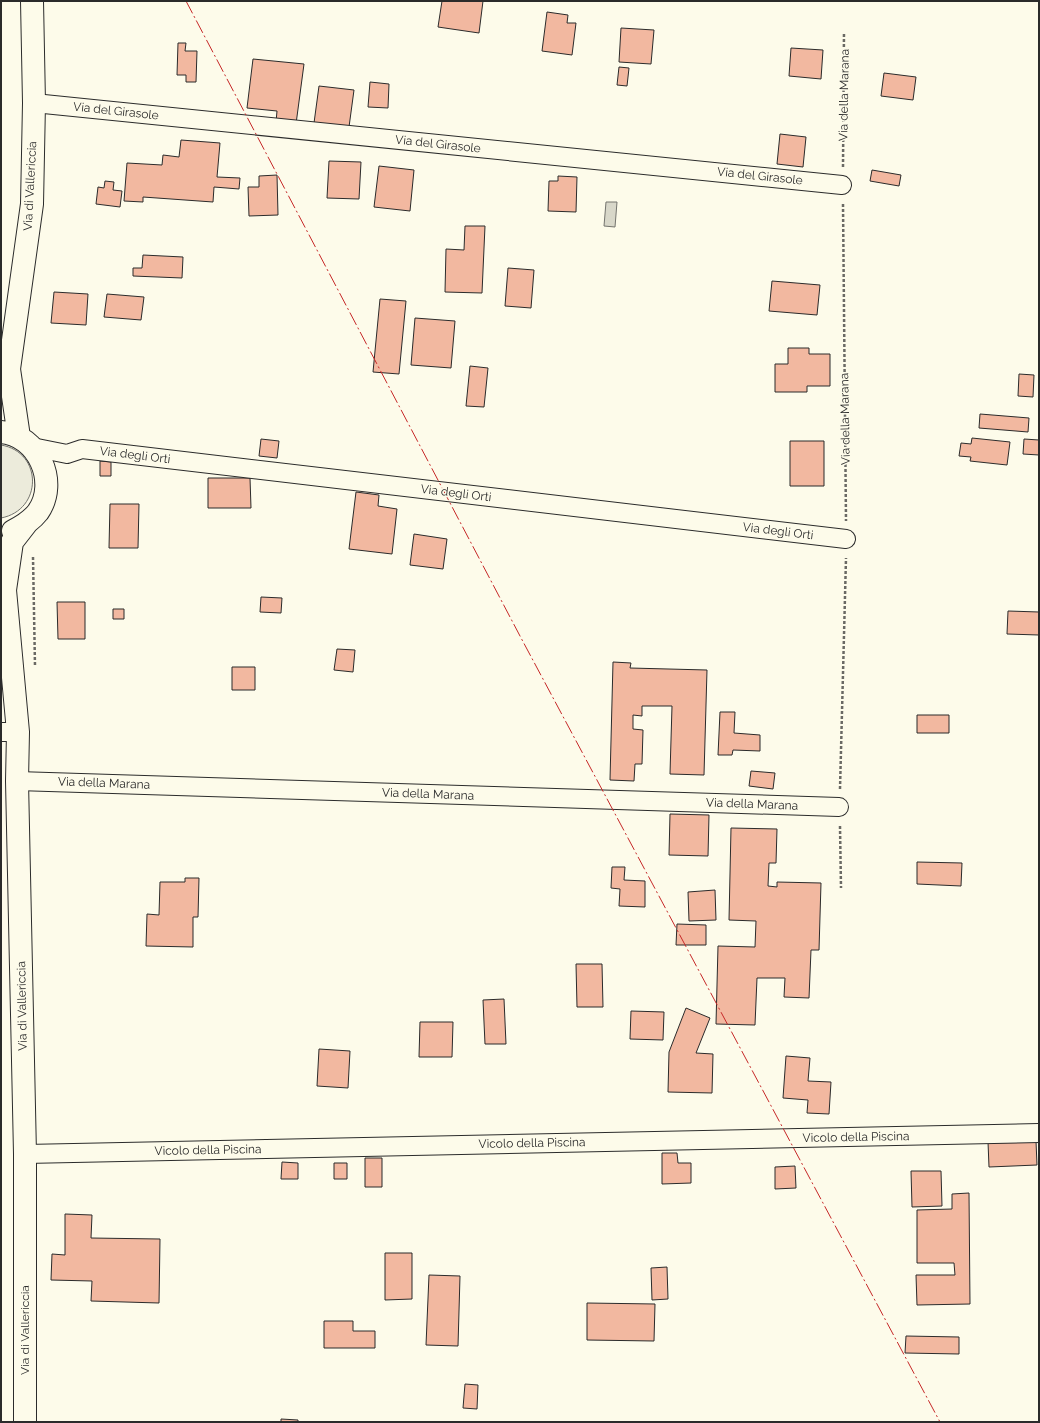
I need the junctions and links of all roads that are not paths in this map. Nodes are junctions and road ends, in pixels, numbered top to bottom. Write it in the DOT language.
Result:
graph roads {
  1 [pos="32,1"];
  2 [pos="34,103"];
  3 [pos="842,185"];
  4 [pos="5,376"];
  5 [pos="18,439"];
  6 [pos="67,454"];
  7 [pos="47,478"];
  8 [pos="26,524"];
  9 [pos="1,533"];
  10 [pos="846,539"];
  11 [pos="3,586"];
  12 [pos="9,732"];
  13 [pos="17,781"];
  14 [pos="839,807"];
  15 [pos="1039,1133"];
  16 [pos="25,1154"];
  17 [pos="25,1422"];
  1 -- 2 [label="street, Via di Vallericcia"];
  2 -- 3 [label="street, Via del Girasole"];
  2 -- 4 [label="street, Via di Vallericcia"];
  4 -- 5 [label="street, Via di Vallericcia"];
  5 -- 6 [label="street, Via degli Orti"];
  5 -- 7 [label="street"];
  6 -- 7 [label="street"];
  6 -- 10 [label="street, Via degli Orti"];
  7 -- 8 [label="street, Via di Vallericcia"];
  8 -- 9 [label="street"];
  8 -- 11 [label="street, Via di Vallericcia"];
  11 -- 12 [label="street, Via di Vallericcia"];
  12 -- 13 [label="street, Via di Vallericcia"];
  13 -- 14 [label="street, Via della Marana"];
  13 -- 16 [label="street, Via di Vallericcia"];
  15 -- 16 [label="street, Vicolo della Piscina"];
  16 -- 17 [label="street, Via di Vallericcia"];
}
